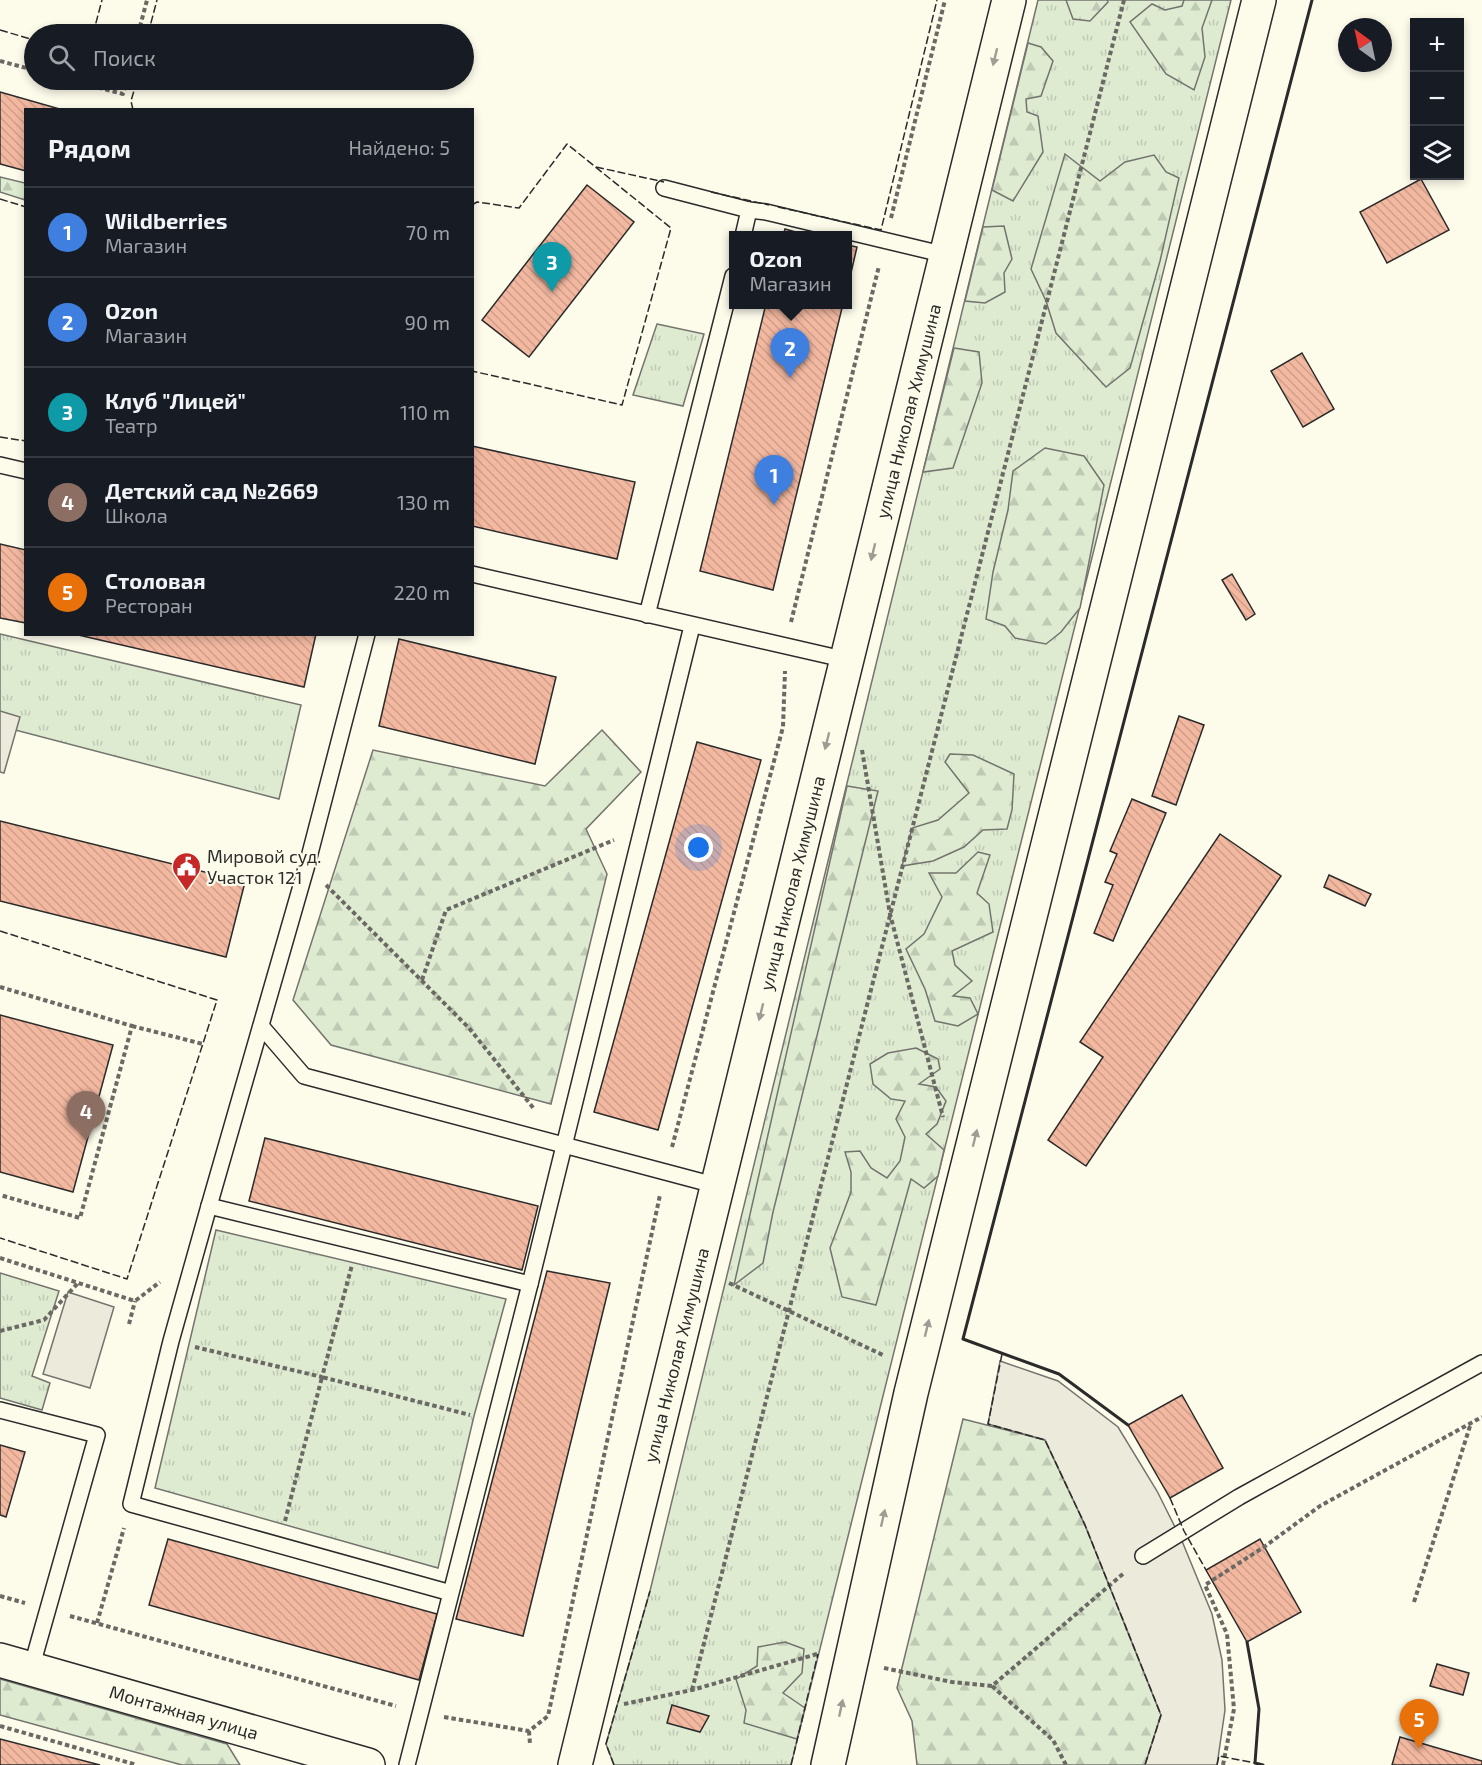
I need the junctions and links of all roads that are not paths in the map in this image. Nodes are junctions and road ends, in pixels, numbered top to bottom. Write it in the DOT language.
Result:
graph roads {
  1 [pos="1009,0"];
  2 [pos="1259,0"];
  3 [pos="664,188"];
  4 [pos="749,210"];
  5 [pos="744,231"];
  6 [pos="845,231"];
  7 [pos="852,233"];
  8 [pos="946,255"];
  9 [pos="729,292"];
  10 [pos="0,465"];
  11 [pos="24,471"];
  12 [pos="474,574"];
  13 [pos="647,615"];
  14 [pos="692,626"];
  15 [pos="366,636"];
  16 [pos="847,660"];
  17 [pos="261,1026"];
  18 [pos="564,1146"];
  19 [pos="718,1186"];
  20 [pos="209,1206"];
  21 [pos="530,1284"];
  22 [pos="1482,1363"];
  23 [pos="0,1410"];
  24 [pos="1143,1557"];
  25 [pos="451,1593"];
  26 [pos="0,1660"];
  27 [pos="31,1669"];
  28 [pos="368,1765"];
  29 [pos="407,1765"];
  30 [pos="575,1765"];
  31 [pos="828,1765"];
  1 -- 8 [label="street, улица Николая Химушина, one-way"];
  31 -- 2 [label="street, one-way"];
  3 -- 4 [label="lane"];
  4 -- 5 [label="lane"];
  4 -- 6 [label="lane"];
  7 -- 8 [label="lane"];
  8 -- 16 [label="street, улица Николая Химушина, one-way"];
  9 -- 13 [label="lane"];
  10 -- 11 [label="lane"];
  12 -- 13 [label="lane"];
  13 -- 14 [label="lane"];
  14 -- 16 [label="lane"];
  14 -- 18 [label="lane"];
  15 -- 17 [label="lane"];
  16 -- 19 [label="street, улица Николая Химушина, one-way"];
  17 -- 18 [label="lane"];
  17 -- 20 [label="lane"];
  18 -- 19 [label="lane"];
  18 -- 21 [label="lane"];
  19 -- 30 [label="street, улица Николая Химушина"];
  20 -- 21 [label="lane"];
  20 -- 25 [label="lane"];
  21 -- 25 [label="lane"];
  22 -- 24 [label="lane"];
  23 -- 27 [label="lane"];
  25 -- 29 [label="lane"];
  26 -- 27 [label="street, Монтажная улица"];
  27 -- 28 [label="street, Монтажная улица"];
}
